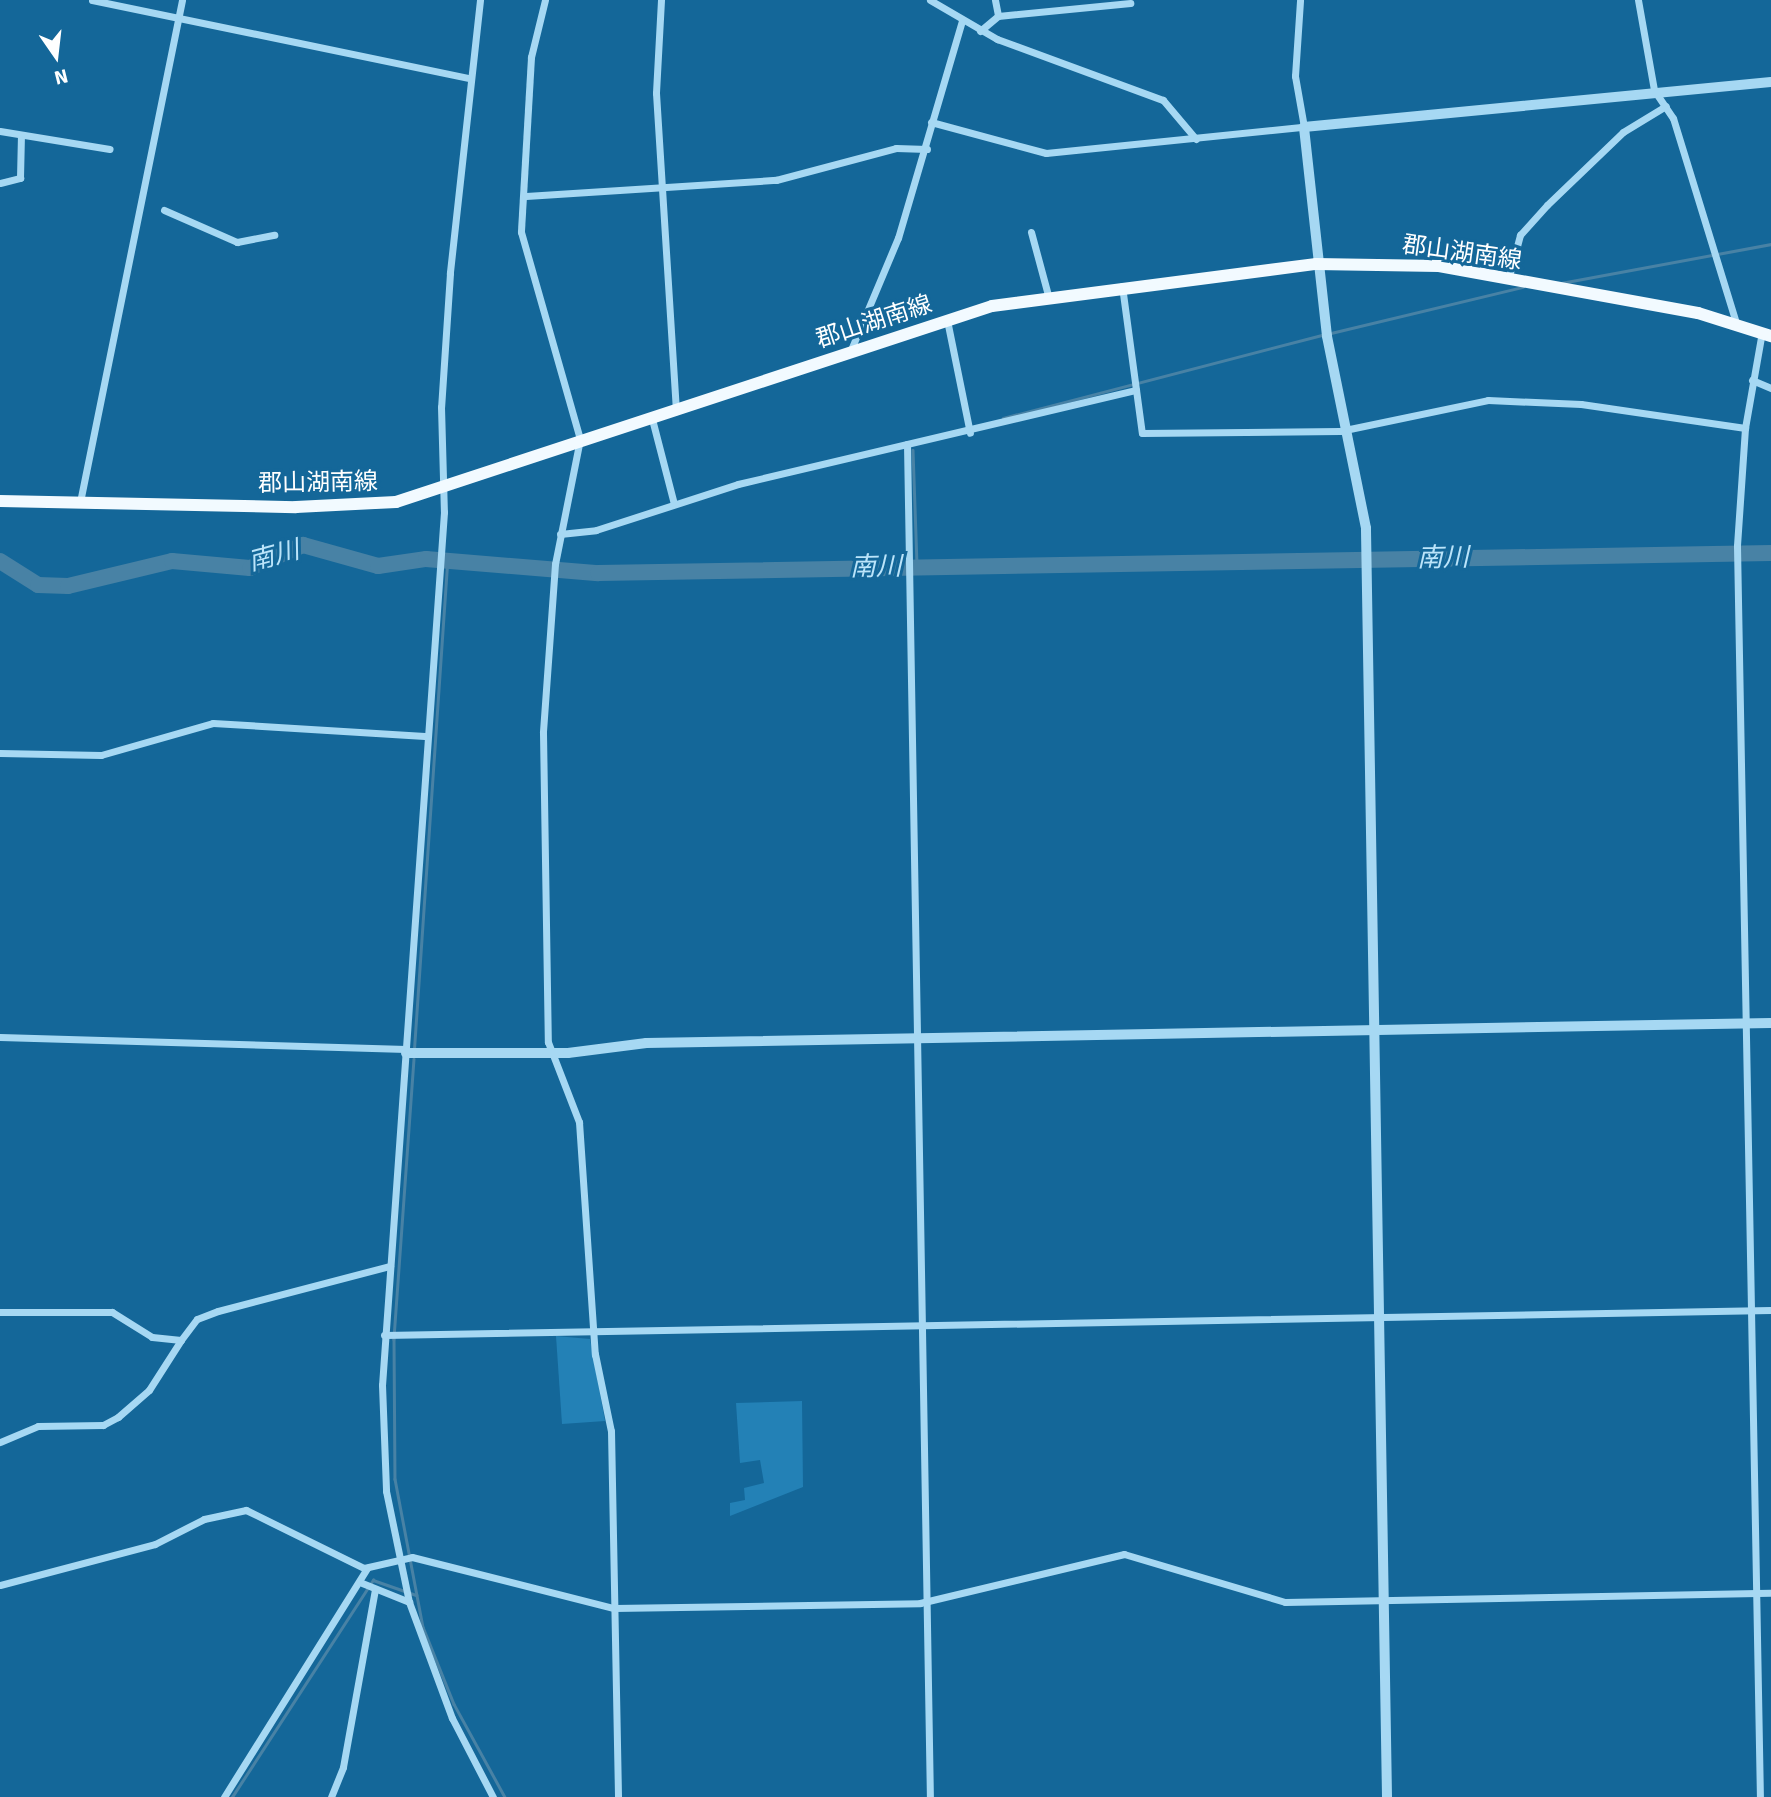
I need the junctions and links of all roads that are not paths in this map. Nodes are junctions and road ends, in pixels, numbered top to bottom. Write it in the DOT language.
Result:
graph roads {
  1 [pos="92,0"];
  2 [pos="182,0"];
  3 [pos="480,0"];
  4 [pos="545,0"];
  5 [pos="660,0"];
  6 [pos="930,0"];
  7 [pos="995,0"];
  8 [pos="1300,0"];
  9 [pos="1638,0"];
  10 [pos="1130,3"];
  11 [pos="998,16"];
  12 [pos="179,17"];
  13 [pos="962,21"];
  14 [pos="980,31"];
  15 [pos="469,78"];
  16 [pos="1771,82"];
  17 [pos="1657,95"];
  18 [pos="1666,106"];
  19 [pos="931,122"];
  20 [pos="1304,127"];
  21 [pos="0,131"];
  22 [pos="21,135"];
  23 [pos="1196,139"];
  24 [pos="110,149"];
  25 [pos="927,149"];
  26 [pos="0,183"];
  27 [pos="660,186"];
  28 [pos="526,196"];
  29 [pos="164,210"];
  30 [pos="1031,233"];
  31 [pos="274,236"];
  32 [pos="1316,264"];
  33 [pos="1508,280"];
  34 [pos="1122,286"];
  35 [pos="1048,295"];
  36 [pos="947,320"];
  37 [pos="1736,323"];
  38 [pos="1767,334"];
  39 [pos="850,352"];
  40 [pos="1752,380"];
  41 [pos="1771,388"];
  42 [pos="1136,390"];
  43 [pos="676,411"];
  44 [pos="652,419"];
  45 [pos="1745,428"];
  46 [pos="1347,430"];
  47 [pos="970,433"];
  48 [pos="579,444"];
  49 [pos="907,444"];
  50 [pos="441,489"];
  51 [pos="0,501"];
  52 [pos="80,502"];
  53 [pos="674,504"];
  54 [pos="560,534"];
  55 [pos="425,737"];
  56 [pos="0,753"];
  57 [pos="1746,1024"];
  58 [pos="1771,1024"];
  59 [pos="1373,1030"];
  60 [pos="0,1037"];
  61 [pos="918,1038"];
  62 [pos="406,1051"];
  63 [pos="551,1052"];
  64 [pos="390,1266"];
  65 [pos="1750,1310"];
  66 [pos="1771,1310"];
  67 [pos="0,1312"];
  68 [pos="1378,1318"];
  69 [pos="923,1326"];
  70 [pos="594,1332"];
  71 [pos="390,1335"];
  72 [pos="181,1340"];
  73 [pos="0,1441"];
  74 [pos="401,1559"];
  75 [pos="367,1568"];
  76 [pos="362,1583"];
  77 [pos="0,1585"];
  78 [pos="375,1589"];
  79 [pos="1757,1593"];
  80 [pos="1771,1593"];
  81 [pos="1383,1601"];
  82 [pos="409,1602"];
  83 [pos="927,1602"];
  84 [pos="614,1608"];
  85 [pos="224,1797"];
  86 [pos="331,1797"];
  87 [pos="493,1797"];
  88 [pos="618,1797"];
  89 [pos="930,1797"];
  90 [pos="1387,1797"];
  91 [pos="1760,1797"];
  1 -- 12 [label="street"];
  2 -- 12 [label="street"];
  3 -- 15 [label="street"];
  4 -- 28 [label="street"];
  5 -- 27 [label="street"];
  6 -- 13 [label="street"];
  7 -- 11 [label="street"];
  8 -- 20 [label="street"];
  9 -- 17 [label="street"];
  10 -- 11 [label="street"];
  11 -- 14 [label="street"];
  12 -- 15 [label="street"];
  12 -- 52 [label="street"];
  13 -- 14 [label="street"];
  13 -- 19 [label="street"];
  14 -- 23 [label="street"];
  15 -- 50 [label="street"];
  16 -- 17 [label="street"];
  17 -- 18 [label="street"];
  17 -- 20 [label="street"];
  18 -- 33 [label="street"];
  18 -- 37 [label="street"];
  19 -- 23 [label="street"];
  19 -- 25 [label="street"];
  20 -- 23 [label="street"];
  20 -- 32 [label="street"];
  21 -- 22 [label="street"];
  22 -- 24 [label="street"];
  22 -- 26 [label="street"];
  25 -- 27 [label="street"];
  25 -- 39 [label="street"];
  27 -- 28 [label="street"];
  27 -- 43 [label="street"];
  28 -- 48 [label="street"];
  29 -- 31 [label="street"];
  30 -- 35 [label="street"];
  32 -- 33 [label="main road, 郡山湖南線"];
  32 -- 34 [label="main road, 郡山湖南線"];
  32 -- 46 [label="street"];
  33 -- 37 [label="main road, 郡山湖南線"];
  34 -- 35 [label="main road, 郡山湖南線"];
  34 -- 42 [label="street"];
  35 -- 36 [label="main road, 郡山湖南線"];
  36 -- 39 [label="main road, 郡山湖南線"];
  36 -- 47 [label="street"];
  37 -- 38 [label="main road, 郡山湖南線"];
  38 -- 40 [label="street"];
  39 -- 43 [label="main road, 郡山湖南線"];
  40 -- 41 [label="street"];
  40 -- 45 [label="street"];
  42 -- 46 [label="street"];
  42 -- 47 [label="street"];
  43 -- 44 [label="main road, 郡山湖南線"];
  44 -- 48 [label="main road, 郡山湖南線"];
  44 -- 53 [label="street"];
  45 -- 46 [label="street"];
  45 -- 57 [label="street"];
  46 -- 59 [label="street"];
  47 -- 49 [label="street"];
  48 -- 50 [label="main road, 郡山湖南線"];
  48 -- 54 [label="street"];
  49 -- 53 [label="street"];
  49 -- 61 [label="street"];
  50 -- 52 [label="main road, 郡山湖南線"];
  50 -- 55 [label="street"];
  51 -- 52 [label="main road, 郡山湖南線"];
  53 -- 54 [label="street"];
  54 -- 63 [label="street"];
  55 -- 56 [label="street"];
  55 -- 62 [label="street"];
  57 -- 58 [label="street"];
  57 -- 59 [label="street"];
  57 -- 65 [label="street"];
  59 -- 61 [label="street"];
  59 -- 68 [label="street"];
  60 -- 62 [label="street"];
  61 -- 63 [label="street"];
  61 -- 69 [label="street"];
  62 -- 63 [label="street"];
  62 -- 64 [label="street"];
  63 -- 70 [label="street"];
  64 -- 71 [label="street"];
  64 -- 72 [label="street"];
  65 -- 66 [label="street"];
  65 -- 68 [label="street"];
  65 -- 79 [label="street"];
  67 -- 72 [label="street"];
  68 -- 69 [label="street"];
  68 -- 81 [label="street"];
  69 -- 70 [label="street"];
  69 -- 83 [label="street"];
  70 -- 71 [label="street"];
  70 -- 84 [label="street"];
  71 -- 74 [label="street"];
  72 -- 73 [label="street"];
  74 -- 75 [label="street"];
  74 -- 82 [label="street"];
  74 -- 84 [label="street"];
  75 -- 76 [label="street"];
  75 -- 77 [label="street"];
  76 -- 78 [label="street"];
  76 -- 85 [label="street"];
  78 -- 82 [label="street"];
  78 -- 86 [label="street"];
  79 -- 80 [label="street"];
  79 -- 81 [label="street"];
  79 -- 91 [label="street"];
  81 -- 83 [label="street"];
  81 -- 90 [label="street"];
  82 -- 87 [label="street"];
  83 -- 84 [label="street"];
  83 -- 89 [label="street"];
  84 -- 88 [label="street"];
}
